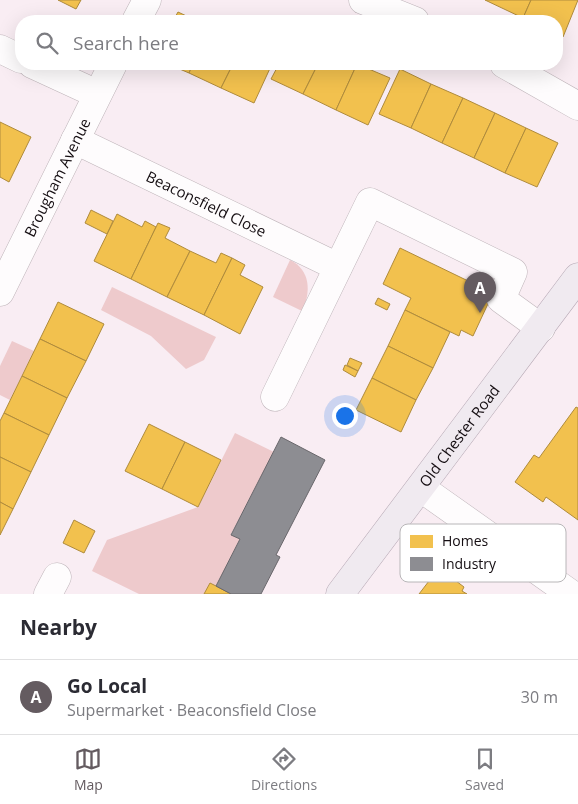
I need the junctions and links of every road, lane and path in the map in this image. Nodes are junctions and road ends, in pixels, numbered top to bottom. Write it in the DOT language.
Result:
graph roads {
  1 [pos="147,0"];
  2 [pos="363,0"];
  3 [pos="139,15"];
  4 [pos="400,15"];
  5 [pos="0,49"];
  6 [pos="15,56"];
  7 [pos="45,70"];
  8 [pos="110,70"];
  9 [pos="515,70"];
  10 [pos="97,94"];
  11 [pos="578,106"];
  12 [pos="75,140"];
  13 [pos="338,267"];
  14 [pos="578,278"];
  15 [pos="0,292"];
  16 [pos="541,328"];
  17 [pos="275,397"];
  18 [pos="422,488"];
  19 [pos="473,524"];
  20 [pos="554,582"];
  21 [pos="340,594"];
  22 [pos="571,594"];
  1 -- 3 [label="street"];
  2 -- 4 [label="street"];
  5 -- 6 [label="street"];
  7 -- 10 [label="street"];
  8 -- 10 [label="street, Brougham Avenue"];
  9 -- 11 [label="street"];
  10 -- 12 [label="street, Brougham Avenue"];
  12 -- 13 [label="street, Beaconsfield Close"];
  12 -- 15 [label="street, Brougham Avenue"];
  13 -- 16 [label="street"];
  13 -- 17 [label="street"];
  14 -- 16 [label="main road, Old Chester Road"];
  16 -- 18 [label="main road, Old Chester Road"];
  18 -- 19 [label="street"];
  18 -- 21 [label="main road, Old Chester Road"];
  20 -- 22 [label="street"];
}
